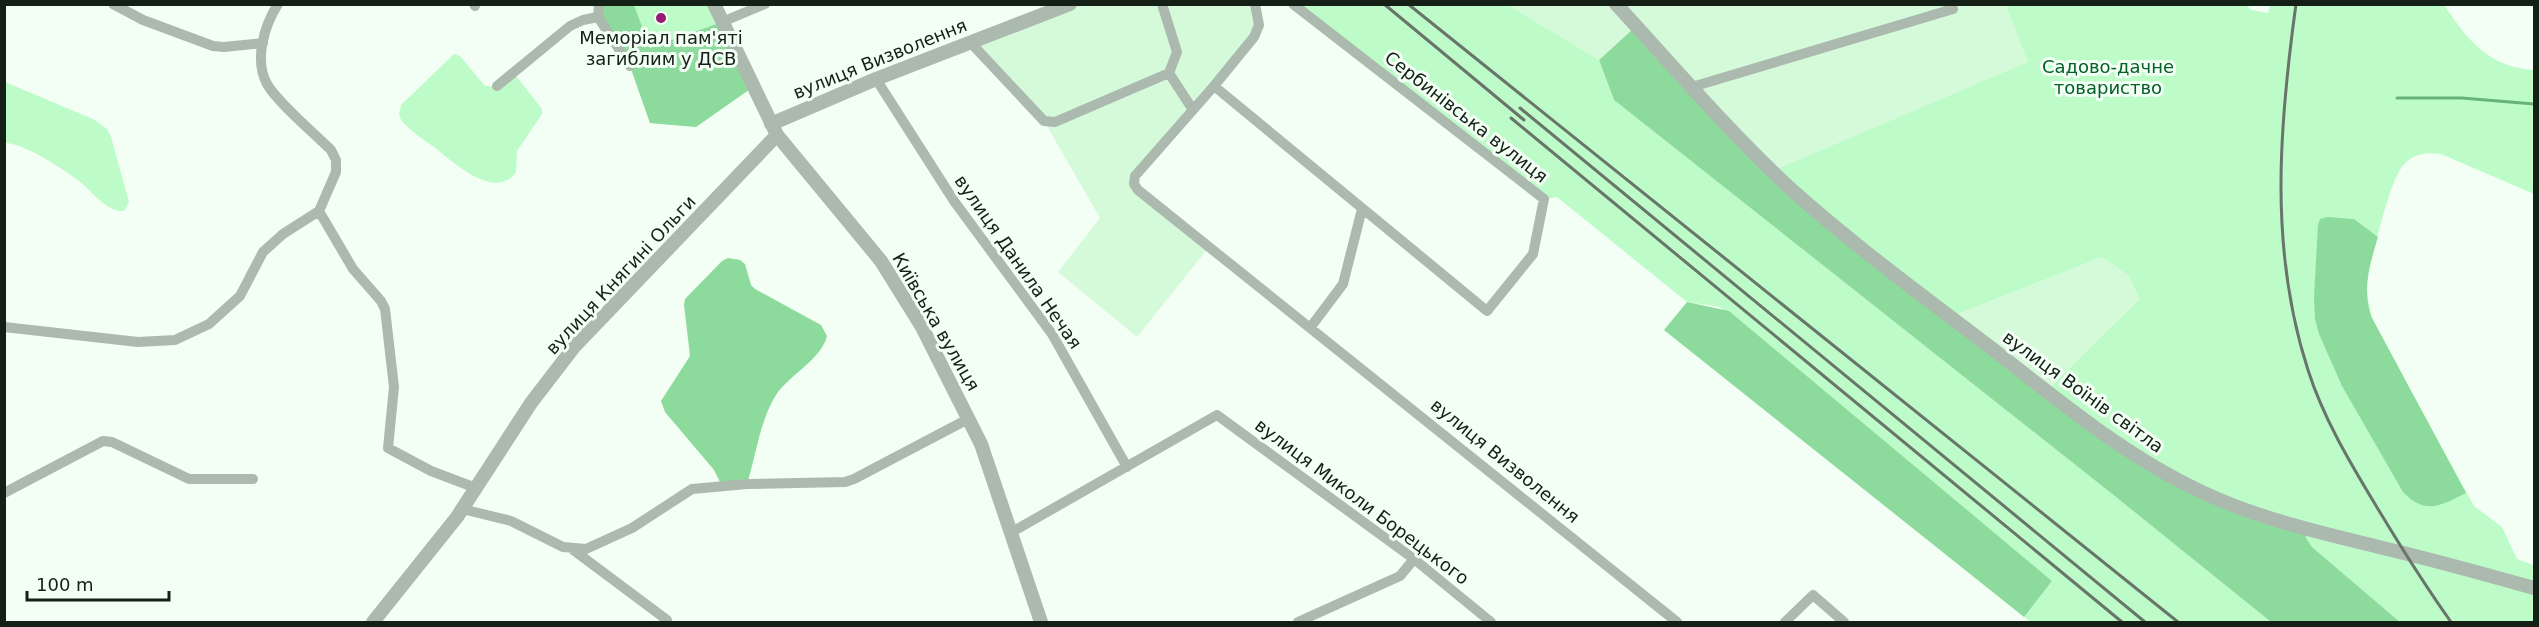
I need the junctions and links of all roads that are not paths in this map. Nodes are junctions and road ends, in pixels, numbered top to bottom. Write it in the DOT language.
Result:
graph roads {
  1 [pos="113,4"];
  2 [pos="278,4"];
  3 [pos="599,4"];
  4 [pos="714,4"];
  5 [pos="765,4"];
  6 [pos="1070,4"];
  7 [pos="1162,4"];
  8 [pos="1255,4"];
  9 [pos="1293,4"];
  10 [pos="1616,4"];
  11 [pos="1953,9"];
  12 [pos="598,17"];
  13 [pos="722,22"];
  14 [pos="970,42"];
  15 [pos="263,43"];
  16 [pos="630,66"];
  17 [pos="1169,73"];
  18 [pos="876,79"];
  19 [pos="497,86"];
  20 [pos="1214,86"];
  21 [pos="1692,87"];
  22 [pos="1193,110"];
  23 [pos="774,130"];
  24 [pos="1362,210"];
  25 [pos="319,211"];
  26 [pos="4,327"];
  27 [pos="1310,328"];
  28 [pos="970,418"];
  29 [pos="1127,467"];
  30 [pos="252,478"];
  31 [pos="476,488"];
  32 [pos="4,493"];
  33 [pos="462,509"];
  34 [pos="1012,532"];
  35 [pos="572,549"];
  36 [pos="1414,559"];
  37 [pos="2532,588"];
  38 [pos="667,620"];
  39 [pos="373,622"];
  40 [pos="1041,622"];
  41 [pos="1298,622"];
  42 [pos="1491,622"];
  43 [pos="1677,622"];
  44 [pos="1785,622"];
  45 [pos="1844,622"];
  1 -- 15 [label="street"];
  2 -- 15 [label="street"];
  3 -- 12 [label="street"];
  4 -- 13 [label="street, Київська вулиця"];
  5 -- 13 [label="street"];
  6 -- 14 [label="street, вулиця Визволення"];
  7 -- 17 [label="street"];
  8 -- 20 [label="street, вулиця Визволення"];
  9 -- 24 [label="street, Сербинівська вулиця"];
  10 -- 21 [label="street, вулиця Воїнів світла"];
  11 -- 21 [label="street"];
  12 -- 16 [label="street"];
  12 -- 19 [label="street"];
  13 -- 23 [label="street, Київська вулиця"];
  14 -- 17 [label="street"];
  14 -- 18 [label="street, вулиця Визволення"];
  15 -- 25 [label="street"];
  17 -- 22 [label="street"];
  18 -- 23 [label="street, вулиця Визволення"];
  18 -- 29 [label="street, вулиця Данила Нечая"];
  20 -- 22 [label="street, вулиця Визволення"];
  20 -- 24 [label="street"];
  21 -- 37 [label="street, вулиця Воїнів світла"];
  22 -- 27 [label="street, вулиця Визволення"];
  23 -- 28 [label="street, Київська вулиця"];
  23 -- 31 [label="street, вулиця Княгині Ольги"];
  24 -- 27 [label="street"];
  25 -- 26 [label="street"];
  25 -- 31 [label="street"];
  27 -- 43 [label="street, вулиця Визволення"];
  28 -- 34 [label="street, Київська вулиця"];
  28 -- 35 [label="street"];
  29 -- 34 [label="street"];
  29 -- 36 [label="street, вулиця Миколи Борецького"];
  30 -- 32 [label="street"];
  31 -- 33 [label="street, вулиця Княгині Ольги"];
  33 -- 35 [label="street"];
  33 -- 39 [label="street, вулиця Княгині Ольги"];
  34 -- 40 [label="street, Київська вулиця"];
  35 -- 38 [label="street"];
  36 -- 41 [label="street"];
  36 -- 42 [label="street, вулиця Миколи Борецького"];
  44 -- 45 [label="street"];
}
